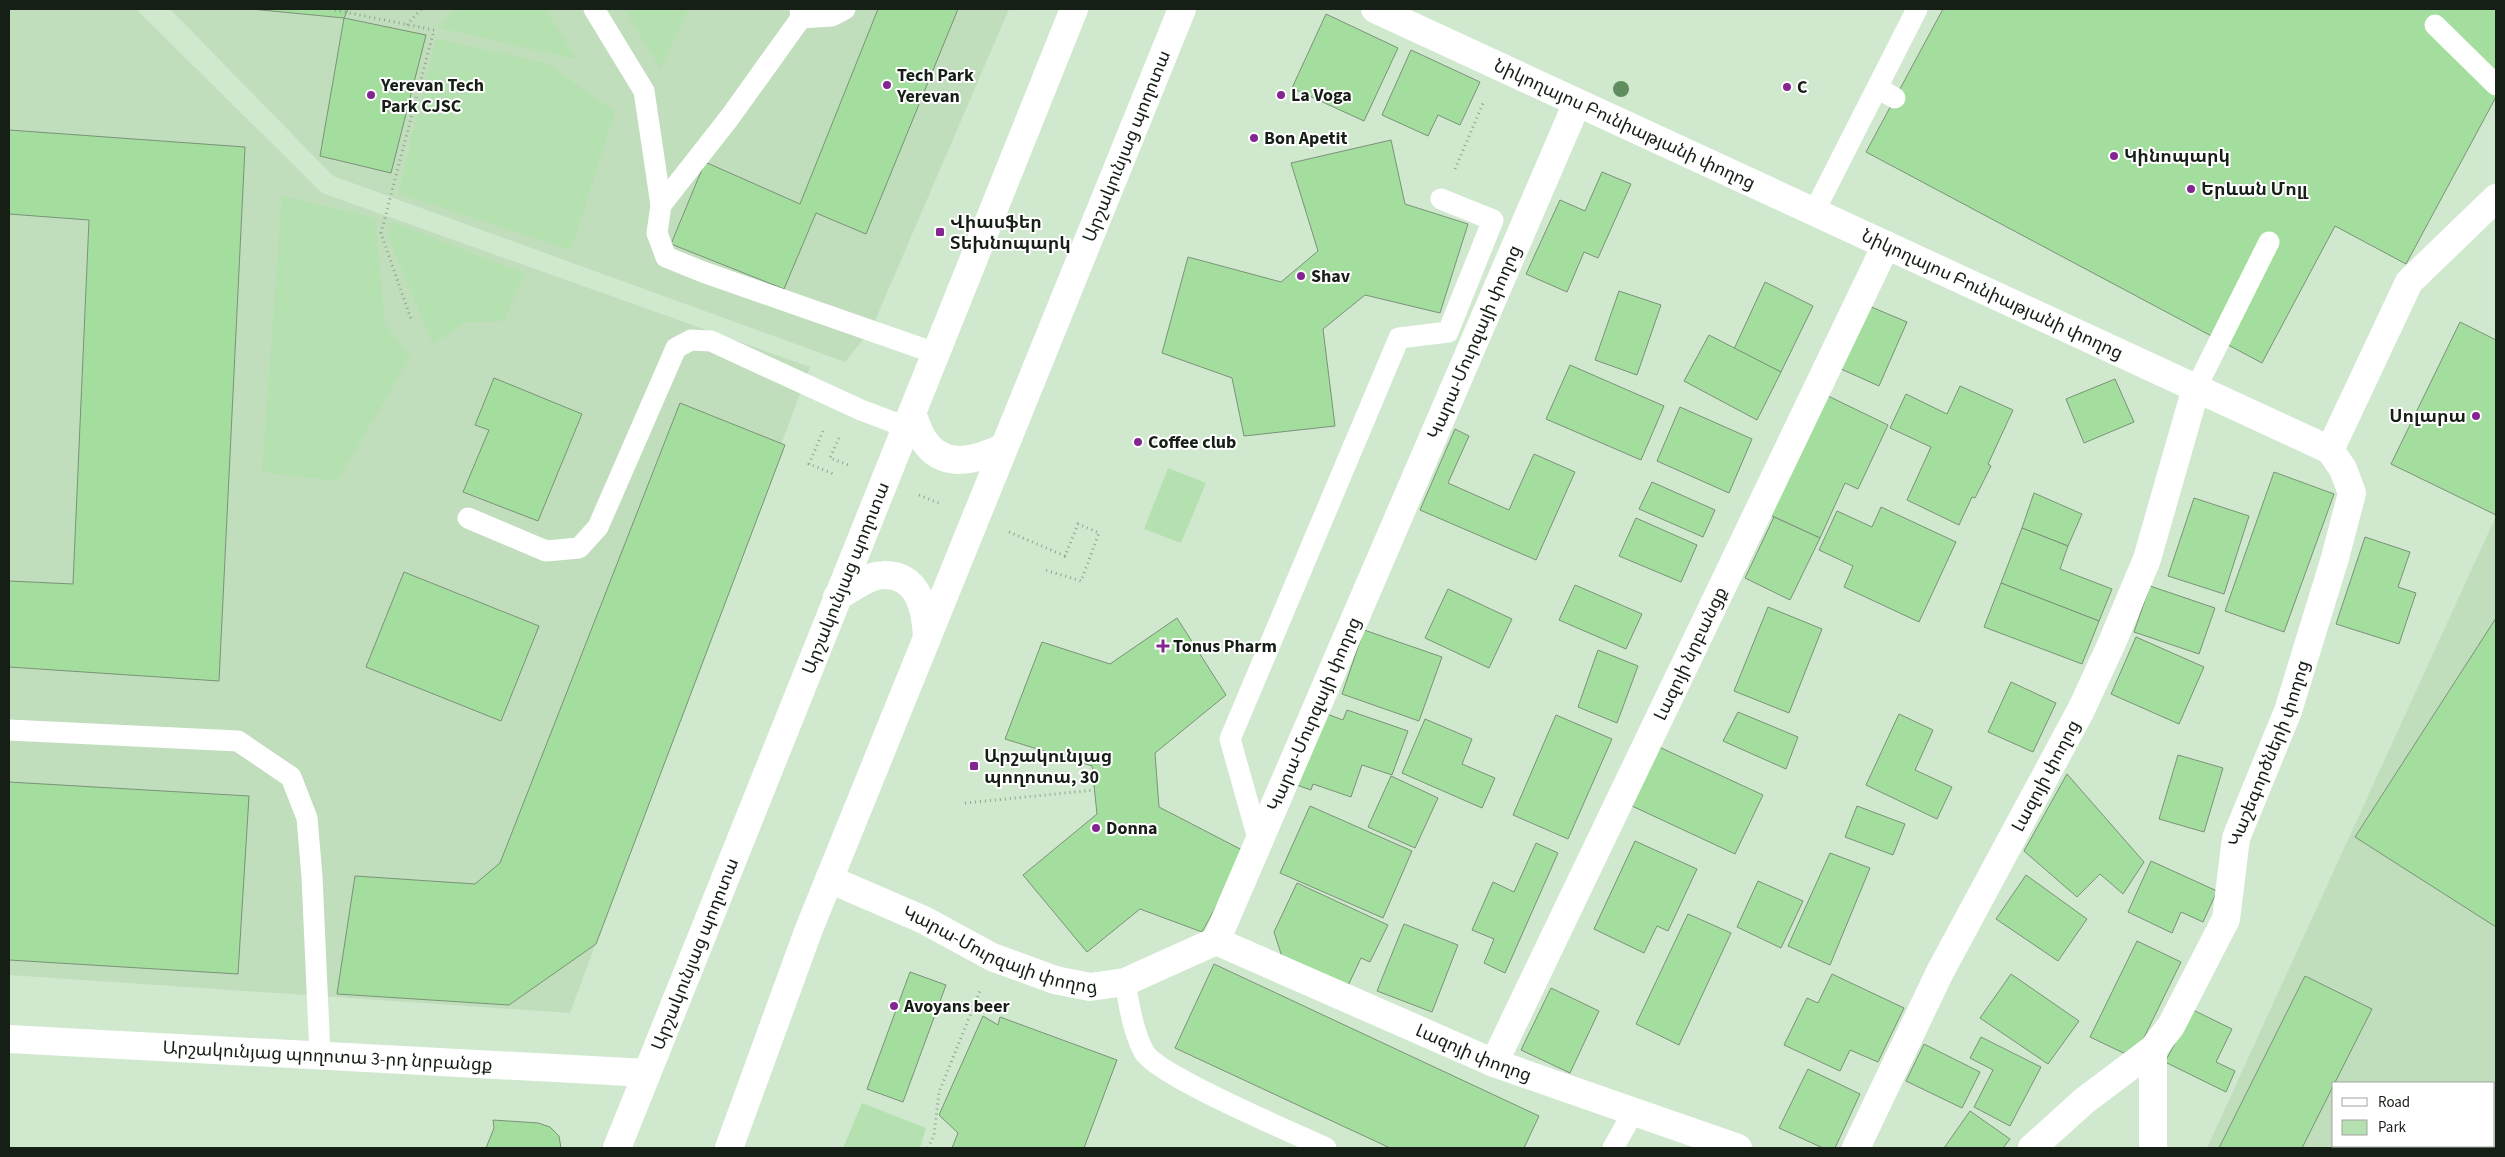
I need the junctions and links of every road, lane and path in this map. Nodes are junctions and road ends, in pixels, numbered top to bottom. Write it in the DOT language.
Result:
graph roads {
  1 [pos="421,9"];
  2 [pos="594,9"];
  3 [pos="845,9"];
  4 [pos="1074,9"];
  5 [pos="1182,9"];
  6 [pos="1375,9"];
  7 [pos="1917,9"];
  8 [pos="335,10"];
  9 [pos="800,13"];
  10 [pos="407,25"];
  11 [pos="2434,25"];
  12 [pos="1500,66"];
  13 [pos="2496,85"];
  14 [pos="1577,102"];
  15 [pos="2496,198"];
  16 [pos="1441,199"];
  17 [pos="660,205"];
  18 [pos="1814,212"];
  19 [pos="2269,242"];
  20 [pos="1886,245"];
  21 [pos="412,322"];
  22 [pos="935,353"];
  23 [pos="2196,388"];
  24 [pos="909,420"];
  25 [pos="824,428"];
  26 [pos="841,434"];
  27 [pos="1004,448"];
  28 [pos="2330,450"];
  29 [pos="830,458"];
  30 [pos="834,474"];
  31 [pos="468,518"];
  32 [pos="1065,556"];
  33 [pos="1045,570"];
  34 [pos="837,597"];
  35 [pos="927,639"];
  36 [pos="9,730"];
  37 [pos="1095,790"];
  38 [pos="965,803"];
  39 [pos="1259,842"];
  40 [pos="829,879"];
  41 [pos="1216,941"];
  42 [pos="1125,982"];
  43 [pos="976,1004"];
  44 [pos="9,1038"];
  45 [pos="2153,1049"];
  46 [pos="320,1055"];
  47 [pos="1494,1063"];
  48 [pos="647,1073"];
  49 [pos="1634,1111"];
  50 [pos="617,1148"];
  51 [pos="729,1148"];
  52 [pos="928,1148"];
  53 [pos="1326,1148"];
  54 [pos="1613,1148"];
  55 [pos="1738,1148"];
  56 [pos="1856,1148"];
  57 [pos="2032,1148"];
  58 [pos="2153,1148"];
  1 -- 10 [label="path"];
  2 -- 17 [label="lane"];
  3 -- 9 [label="lane"];
  4 -- 22 [label="street, Արշակունյաց պողոտա"];
  5 -- 27 [label="street, Արշակունյաց պողոտա"];
  6 -- 12 [label="street, Նիկողայոս Բունիաթյանի փողոց"];
  7 -- 18 [label="lane"];
  8 -- 10 [label="path"];
  9 -- 17 [label="lane"];
  10 -- 21 [label="path"];
  11 -- 13 [label="lane"];
  12 -- 14 [label="street, Նիկողայոս Բունիաթյանի փողոց"];
  12 -- 16 [label="path"];
  14 -- 18 [label="street, Նիկողայոս Բունիաթյանի փողոց"];
  14 -- 39 [label="street, Կարա-Մուրզայի փողոց"];
  15 -- 28 [label="street"];
  16 -- 39 [label="lane"];
  17 -- 22 [label="lane"];
  18 -- 20 [label="street, Նիկողայոս Բունիաթյանի փողոց"];
  19 -- 23 [label="lane"];
  20 -- 23 [label="street, Նիկողայոս Բունիաթյանի փողոց"];
  20 -- 47 [label="street, Լազոյի նրբանցք"];
  22 -- 24 [label="street, Արշակունյաց պողոտա"];
  23 -- 28 [label="street, Նիկողայոս Բունիաթյանի փողոց"];
  23 -- 56 [label="street, Լազոյի փողոց"];
  24 -- 27 [label="street"];
  24 -- 31 [label="lane"];
  24 -- 34 [label="street, Արշակունյաց պողոտա"];
  25 -- 30 [label="path"];
  26 -- 29 [label="path"];
  27 -- 35 [label="street, Արշակունյաց պողոտա"];
  28 -- 45 [label="street, Կաշեգործների փողոց"];
  32 -- 33 [label="path"];
  34 -- 35 [label="street"];
  34 -- 48 [label="street, Արշակունյաց պողոտա"];
  35 -- 40 [label="street, Արշակունյաց պողոտա"];
  36 -- 46 [label="lane"];
  37 -- 38 [label="path"];
  39 -- 41 [label="street, Կարա-Մուրզայի փողոց"];
  40 -- 42 [label="street, Կարա-Մուրզայի փողոց"];
  40 -- 51 [label="street, Արշակունյաց պողոտա"];
  41 -- 42 [label="street, Կարա-Մուրզայի փողոց"];
  41 -- 47 [label="street, Լազոյի փողոց"];
  42 -- 53 [label="lane"];
  43 -- 52 [label="path"];
  44 -- 46 [label="street, Արշակունյաց պողոտա 3-րդ նրբանցք"];
  45 -- 57 [label="street, Կաշեգործների փողոց"];
  45 -- 58 [label="street"];
  46 -- 48 [label="street, Արշակունյաց պողոտա 3-րդ նրբանցք"];
  47 -- 49 [label="street, Լազոյի փողոց"];
  48 -- 50 [label="street, Արշակունյաց պողոտա"];
  49 -- 54 [label="lane"];
  49 -- 55 [label="street, Լազոյի փողոց"];
}
